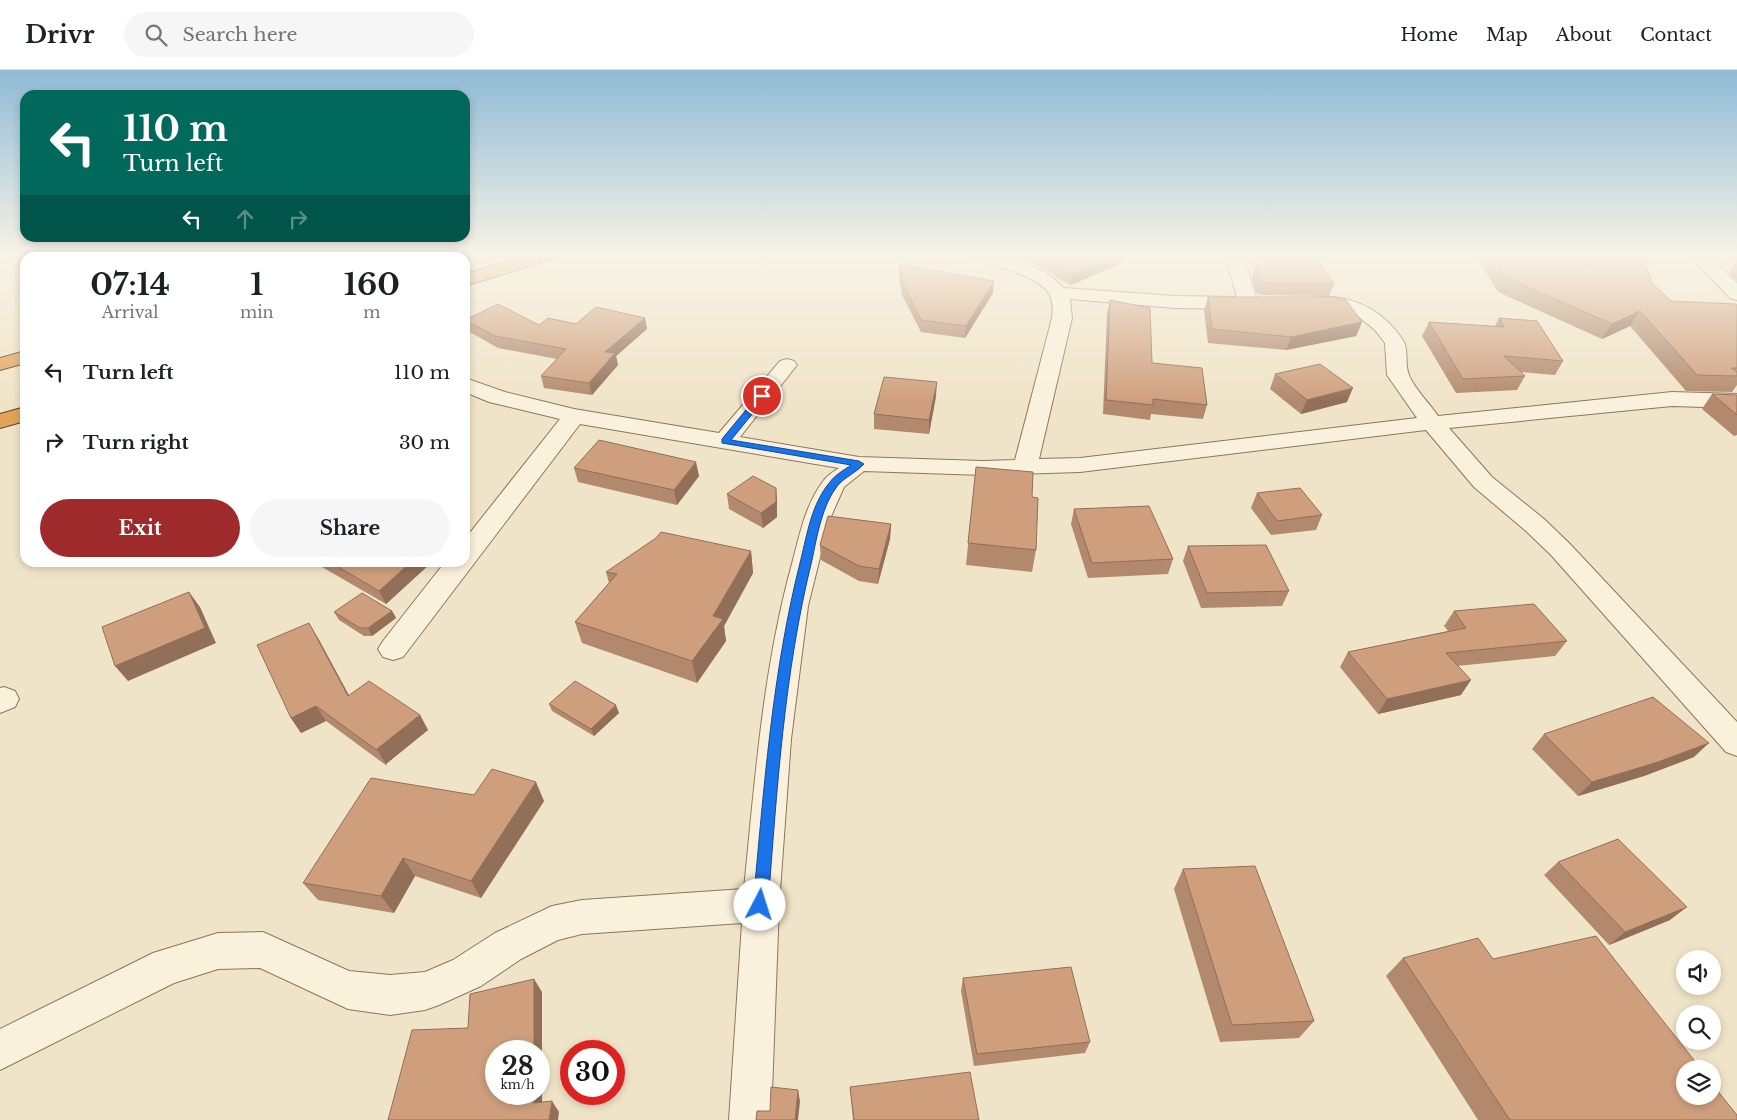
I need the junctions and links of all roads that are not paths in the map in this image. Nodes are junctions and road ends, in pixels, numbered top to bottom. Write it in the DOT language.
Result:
graph roads {
  1 [pos="1062,304"];
  2 [pos="1318,304"];
  3 [pos="20,358"];
  4 [pos="0,364"];
  5 [pos="788,365"];
  6 [pos="470,386"];
  7 [pos="1737,401"];
  8 [pos="20,416"];
  9 [pos="574,416"];
  10 [pos="0,422"];
  11 [pos="1432,423"];
  12 [pos="725,441"];
  13 [pos="859,464"];
  14 [pos="1025,467"];
  15 [pos="470,551"];
  16 [pos="456,567"];
  17 [pos="394,649"];
  18 [pos="1737,743"];
  19 [pos="760,905"];
  20 [pos="0,1050"];
  21 [pos="750,1120"];
  1 -- 14 [label="street"];
  2 -- 11 [label="street"];
  3 -- 4 [label="highway"];
  5 -- 12 [label="street"];
  6 -- 9 [label="street"];
  7 -- 11 [label="street"];
  8 -- 10 [label="highway"];
  9 -- 12 [label="street"];
  9 -- 15 [label="street"];
  11 -- 14 [label="street"];
  11 -- 18 [label="street"];
  12 -- 13 [label="street"];
  13 -- 14 [label="street"];
  13 -- 19 [label="street"];
  16 -- 17 [label="street"];
  19 -- 20 [label="street"];
  19 -- 21 [label="street"];
}
